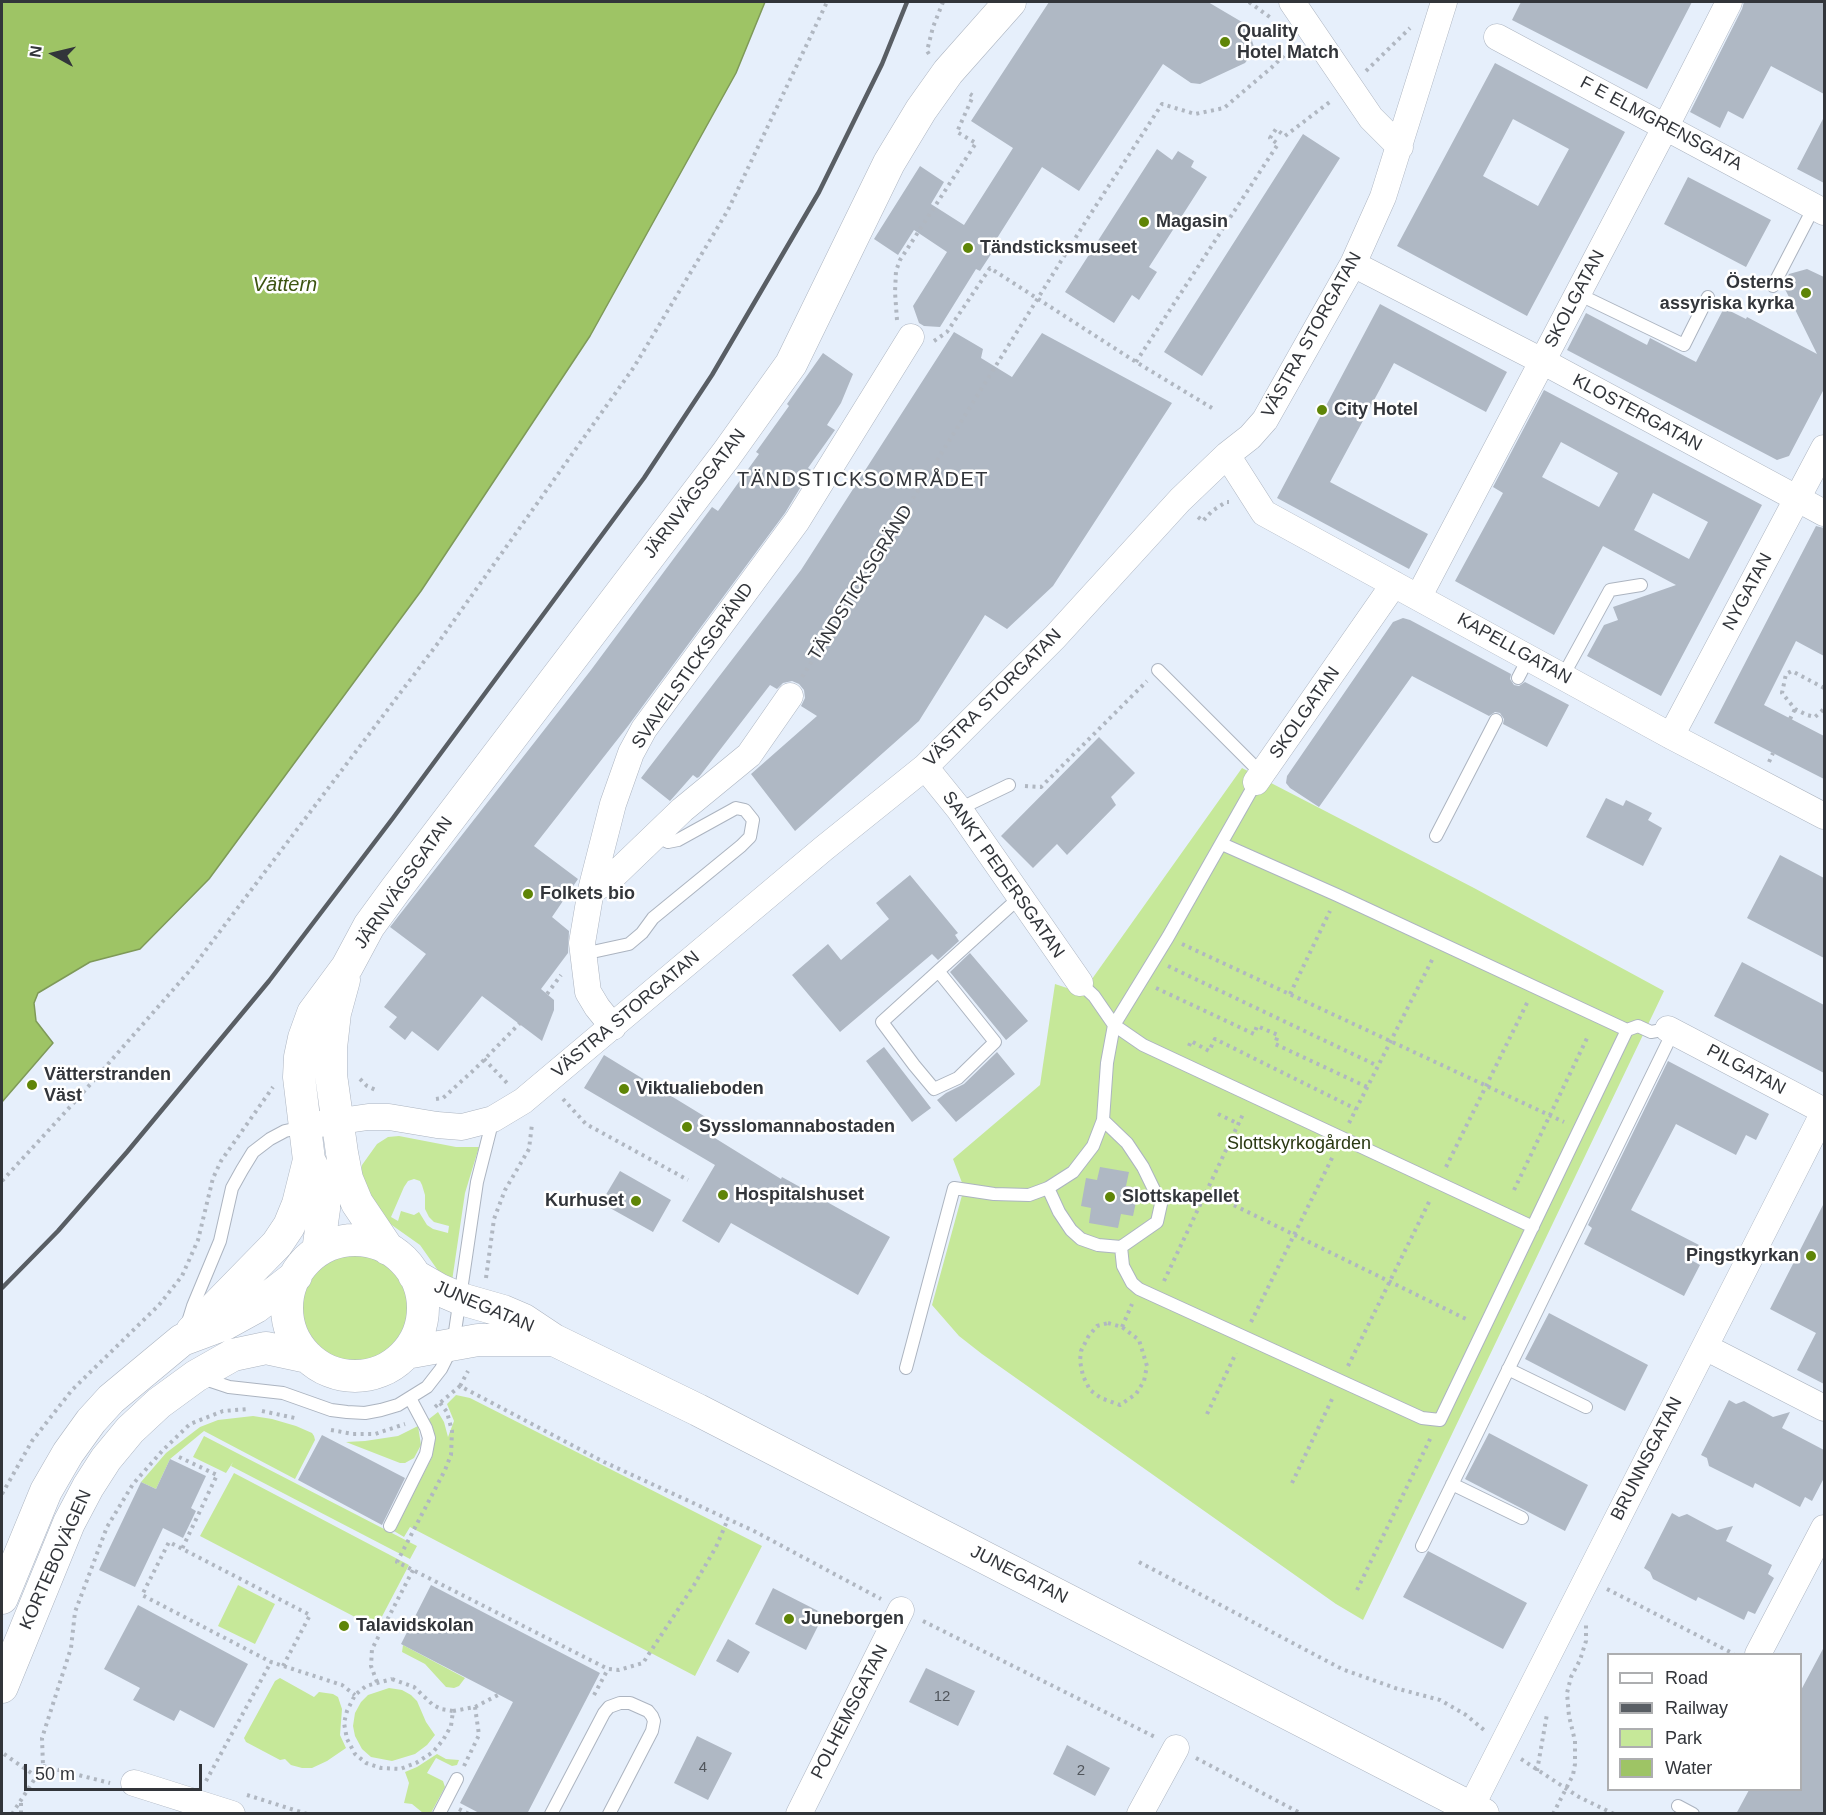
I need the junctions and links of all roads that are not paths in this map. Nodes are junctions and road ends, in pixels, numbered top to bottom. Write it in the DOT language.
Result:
graph roads {
  1 [pos="1010,2"];
  2 [pos="1292,2"];
  3 [pos="1444,2"];
  4 [pos="1729,2"];
  5 [pos="1497,37"];
  6 [pos="1666,126"];
  7 [pos="1400,147"];
  8 [pos="1819,210"];
  9 [pos="1353,264"];
  10 [pos="1773,286"];
  11 [pos="1578,294"];
  12 [pos="1708,297"];
  13 [pos="910,337"];
  14 [pos="1542,361"];
  15 [pos="1824,448"];
  16 [pos="1227,455"];
  17 [pos="1798,499"];
  18 [pos="1824,513"];
  19 [pos="1394,584"];
  20 [pos="1641,585"];
  21 [pos="1419,596"];
  22 [pos="1158,670"];
  23 [pos="1563,676"];
  24 [pos="790,696"];
  25 [pos="1496,720"];
  26 [pos="1671,736"];
  27 [pos="925,767"];
  28 [pos="1259,778"];
  29 [pos="1009,785"];
  30 [pos="959,809"];
  31 [pos="1824,816"];
  32 [pos="655,836"];
  33 [pos="1436,836"];
  34 [pos="1222,844"];
  35 [pos="591,890"];
  36 [pos="1020,897"];
  37 [pos="583,954"];
  38 [pos="347,967"];
  39 [pos="939,972"];
  40 [pos="1080,983"];
  41 [pos="1114,1025"];
  42 [pos="613,1027"];
  43 [pos="1628,1030"];
  44 [pos="1670,1030"];
  45 [pos="1824,1112"];
  46 [pos="493,1119"];
  47 [pos="1103,1120"];
  48 [pos="338,1122"];
  49 [pos="304,1126"];
  50 [pos="309,1160"];
  51 [pos="1048,1188"];
  52 [pos="1533,1227"];
  53 [pos="1120,1247"];
  54 [pos="388,1249"];
  55 [pos="318,1251"];
  56 [pos="414,1275"];
  57 [pos="296,1276"];
  58 [pos="471,1302"];
  59 [pos="182,1340"];
  60 [pos="554,1340"];
  61 [pos="466,1342"];
  62 [pos="1704,1347"];
  63 [pos="406,1353"];
  64 [pos="308,1357"];
  65 [pos="906,1368"];
  66 [pos="1508,1369"];
  67 [pos="196,1376"];
  68 [pos="410,1398"];
  69 [pos="1586,1407"];
  70 [pos="1824,1408"];
  71 [pos="1452,1484"];
  72 [pos="1522,1518"];
  73 [pos="390,1526"];
  74 [pos="1824,1528"];
  75 [pos="1422,1546"];
  76 [pos="2,1598"];
  77 [pos="901,1610"];
  78 [pos="1759,1653"];
  79 [pos="2,1687"];
  80 [pos="1176,1748"];
  81 [pos="457,1779"];
  82 [pos="134,1783"];
  83 [pos="236,1803"];
  84 [pos="1678,1806"];
  85 [pos="1477,1810"];
  86 [pos="439,1814"];
  87 [pos="551,1814"];
  88 [pos="609,1814"];
  89 [pos="799,1814"];
  90 [pos="1140,1814"];
  91 [pos="1693,1814"];
  1 -- 38 [label="street, JÄRNVÄGSGATAN"];
  2 -- 7 [label="street"];
  3 -- 7 [label="street, VÄSTRA STORGATAN"];
  4 -- 6 [label="street, SKOLGATAN"];
  5 -- 6 [label="street, F E ELMGRENSGATA"];
  6 -- 8 [label="street, F E ELMGRENSGATA"];
  6 -- 11 [label="street, SKOLGATAN"];
  7 -- 9 [label="street, VÄSTRA STORGATAN"];
  8 -- 10 [label="lane"];
  9 -- 14 [label="street, KLOSTERGATAN"];
  9 -- 16 [label="street, VÄSTRA STORGATAN"];
  11 -- 12 [label="lane"];
  11 -- 14 [label="street, SKOLGATAN"];
  13 -- 35 [label="street, SVAVELSTICKSGRÄND"];
  14 -- 17 [label="street, KLOSTERGATAN"];
  14 -- 21 [label="street, SKOLGATAN"];
  15 -- 17 [label="street, NYGATAN"];
  16 -- 19 [label="street, KAPELLGATAN"];
  16 -- 27 [label="street, VÄSTRA STORGATAN"];
  17 -- 18 [label="street, KLOSTERGATAN"];
  17 -- 26 [label="street, NYGATAN"];
  19 -- 21 [label="street, KAPELLGATAN"];
  19 -- 28 [label="street, SKOLGATAN"];
  20 -- 23 [label="lane"];
  21 -- 23 [label="street, KAPELLGATAN"];
  22 -- 28 [label="lane"];
  23 -- 26 [label="street, KAPELLGATAN"];
  24 -- 32 [label="street"];
  25 -- 33 [label="lane"];
  26 -- 31 [label="street, KAPELLGATAN"];
  27 -- 30 [label="street, SANKT PEDERSGATAN"];
  27 -- 42 [label="street, VÄSTRA STORGATAN"];
  28 -- 34 [label="lane"];
  29 -- 30 [label="lane"];
  30 -- 36 [label="street, SANKT PEDERSGATAN"];
  32 -- 35 [label="street"];
  32 -- 37 [label="lane"];
  34 -- 41 [label="lane"];
  34 -- 43 [label="lane"];
  35 -- 37 [label="street, SVAVELSTICKSGRÄND"];
  36 -- 39 [label="lane"];
  36 -- 40 [label="street, SANKT PEDERSGATAN"];
  37 -- 42 [label="street, SVAVELSTICKSGRÄND"];
  38 -- 48 [label="street, JÄRNVÄGSGATAN"];
  38 -- 49 [label="street, JÄRNVÄGSGATAN"];
  39 -- 39 [label="lane"];
  40 -- 41 [label="lane"];
  41 -- 47 [label="lane"];
  41 -- 52 [label="lane"];
  42 -- 46 [label="street, VÄSTRA STORGATAN"];
  43 -- 44 [label="lane"];
  43 -- 52 [label="lane"];
  44 -- 45 [label="street, PILGATAN"];
  44 -- 66 [label="lane"];
  45 -- 62 [label="street, BRUNNSGATAN"];
  46 -- 48 [label="street, VÄSTRA STORGATAN"];
  46 -- 58 [label="lane"];
  47 -- 51 [label="lane"];
  47 -- 53 [label="lane"];
  48 -- 49 [label="street, VÄSTRA STORGATAN"];
  48 -- 54 [label="street, JÄRNVÄGSGATAN"];
  49 -- 50 [label="street, JÄRNVÄGSGATAN"];
  49 -- 59 [label="lane"];
  50 -- 55 [label="street, JÄRNVÄGSGATAN"];
  50 -- 59 [label="street"];
  51 -- 53 [label="lane"];
  51 -- 65 [label="lane"];
  52 -- 53 [label="lane"];
  54 -- 55 [label="street"];
  54 -- 56 [label="street"];
  55 -- 57 [label="street"];
  56 -- 58 [label="street, JUNEGATAN"];
  56 -- 63 [label="street"];
  57 -- 59 [label="street, KORTEBOVÄGEN"];
  57 -- 64 [label="street"];
  58 -- 60 [label="street, JUNEGATAN"];
  58 -- 61 [label="lane"];
  59 -- 76 [label="street, KORTEBOVÄGEN"];
  60 -- 61 [label="street, JUNEGATAN"];
  60 -- 85 [label="street, JUNEGATAN"];
  61 -- 63 [label="street, JUNEGATAN"];
  61 -- 68 [label="lane"];
  62 -- 70 [label="street"];
  62 -- 85 [label="street, BRUNNSGATAN"];
  63 -- 64 [label="street"];
  64 -- 67 [label="street, KORTEBOVÄGEN"];
  66 -- 69 [label="lane"];
  66 -- 71 [label="lane"];
  67 -- 68 [label="lane"];
  67 -- 79 [label="street, KORTEBOVÄGEN"];
  68 -- 73 [label="lane"];
  71 -- 72 [label="lane"];
  71 -- 75 [label="lane"];
  74 -- 78 [label="street"];
  77 -- 89 [label="street, POLHEMSGATAN"];
  80 -- 90 [label="street"];
  81 -- 86 [label="lane"];
  82 -- 83 [label="street"];
  84 -- 91 [label="lane"];
  87 -- 88 [label="lane"];
}
